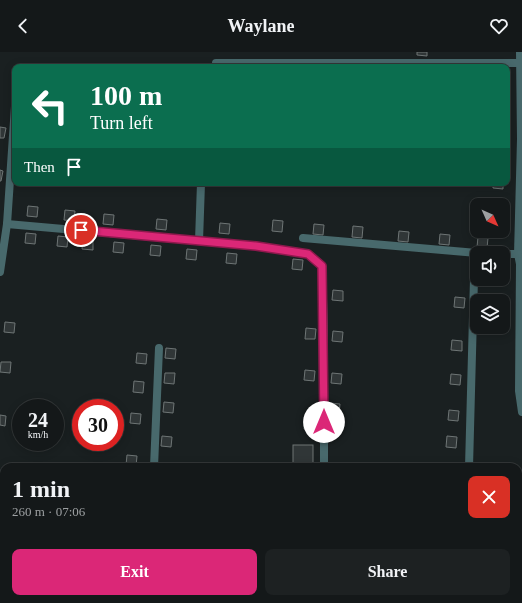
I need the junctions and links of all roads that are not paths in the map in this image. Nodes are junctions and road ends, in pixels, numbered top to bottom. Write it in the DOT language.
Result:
graph roads {
  1 [pos="520,52"];
  2 [pos="216,63"];
  3 [pos="520,63"];
  4 [pos="12,150"];
  5 [pos="201,186"];
  6 [pos="7,224"];
  7 [pos="303,238"];
  8 [pos="199,241"];
  9 [pos="470,252"];
  10 [pos="510,254"];
  11 [pos="518,254"];
  12 [pos="0,272"];
  13 [pos="521,276"];
  14 [pos="474,286"];
  15 [pos="158,348"];
  16 [pos="522,412"];
  17 [pos="154,463"];
  18 [pos="324,463"];
  19 [pos="469,463"];
  1 -- 3 [label="street"];
  2 -- 3 [label="street"];
  3 -- 11 [label="street"];
  4 -- 6 [label="street"];
  5 -- 8 [label="street"];
  6 -- 8 [label="street"];
  6 -- 12 [label="street"];
  7 -- 9 [label="street"];
  8 -- 18 [label="street"];
  10 -- 11 [label="street"];
  11 -- 13 [label="street"];
  13 -- 16 [label="street"];
  14 -- 19 [label="street"];
  15 -- 17 [label="street"];
}
